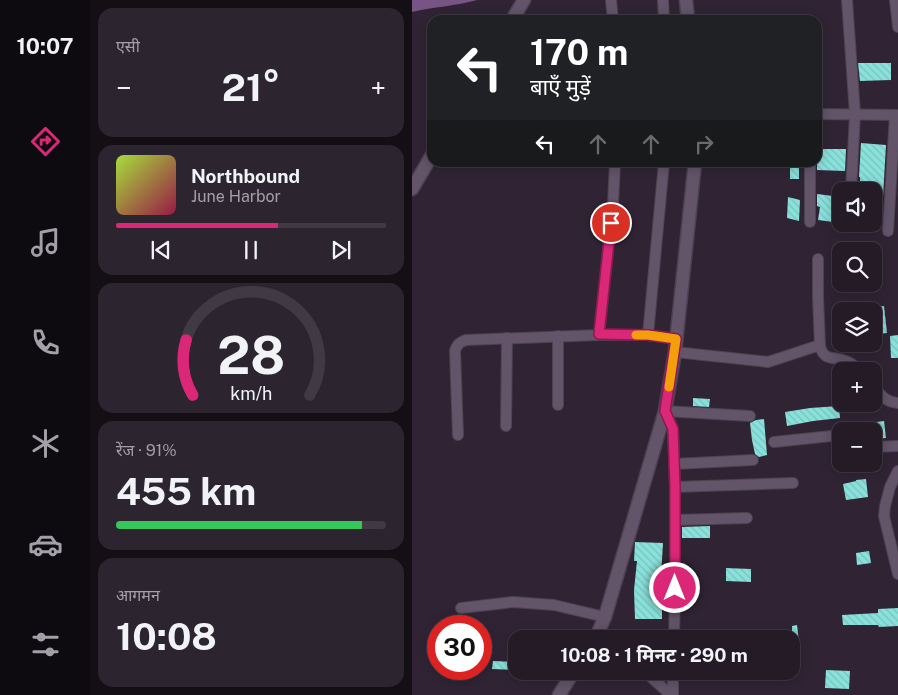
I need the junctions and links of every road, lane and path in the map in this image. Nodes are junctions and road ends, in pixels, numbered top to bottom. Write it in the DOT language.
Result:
graph roads {
  1 [pos="524,0"];
  2 [pos="610,0"];
  3 [pos="663,0"];
  4 [pos="686,0"];
  5 [pos="847,0"];
  6 [pos="895,0"];
  7 [pos="515,15"];
  8 [pos="612,15"];
  9 [pos="664,15"];
  10 [pos="688,15"];
  11 [pos="898,27"];
  12 [pos="822,114"];
  13 [pos="855,114"];
  14 [pos="896,115"];
  15 [pos="427,164"];
  16 [pos="615,167"];
  17 [pos="664,167"];
  18 [pos="694,167"];
  19 [pos="810,167"];
  20 [pos="851,182"];
  21 [pos="412,189"];
  22 [pos="810,222"];
  23 [pos="888,231"];
  24 [pos="818,259"];
  25 [pos="599,334"];
  26 [pos="648,335"];
  27 [pos="558,336"];
  28 [pos="507,338"];
  29 [pos="676,339"];
  30 [pos="820,345"];
  31 [pos="675,352"];
  32 [pos="850,362"];
  33 [pos="882,397"];
  34 [pos="898,403"];
  35 [pos="558,405"];
  36 [pos="665,411"];
  37 [pos="750,416"];
  38 [pos="506,426"];
  39 [pos="458,435"];
  40 [pos="832,436"];
  41 [pos="774,442"];
  42 [pos="898,446"];
  43 [pos="882,447"];
  44 [pos="753,460"];
  45 [pos="674,464"];
  46 [pos="898,471"];
  47 [pos="793,483"];
  48 [pos="675,487"];
  49 [pos="747,518"];
  50 [pos="675,520"];
  51 [pos="898,574"];
  52 [pos="461,608"];
  53 [pos="605,617"];
  54 [pos="601,630"];
  55 [pos="674,630"];
  56 [pos="568,680"];
  57 [pos="654,680"];
  58 [pos="673,680"];
  59 [pos="559,695"];
  60 [pos="672,695"];
  1 -- 7 [label="street"];
  2 -- 8 [label="street"];
  3 -- 9 [label="street"];
  4 -- 10 [label="street"];
  5 -- 13 [label="street"];
  6 -- 11 [label="street"];
  12 -- 13 [label="street"];
  13 -- 14 [label="street"];
  13 -- 20 [label="street"];
  14 -- 23 [label="street"];
  15 -- 21 [label="street"];
  16 -- 25 [label="street"];
  17 -- 26 [label="street"];
  18 -- 29 [label="street"];
  19 -- 22 [label="street"];
  24 -- 30 [label="street"];
  25 -- 26 [label="street"];
  25 -- 27 [label="street"];
  26 -- 29 [label="street"];
  27 -- 28 [label="street"];
  27 -- 35 [label="street"];
  28 -- 38 [label="street"];
  28 -- 39 [label="street"];
  29 -- 31 [label="street"];
  30 -- 31 [label="street"];
  30 -- 32 [label="street"];
  31 -- 36 [label="street"];
  33 -- 34 [label="street"];
  36 -- 37 [label="street"];
  36 -- 45 [label="street"];
  36 -- 53 [label="street"];
  40 -- 41 [label="street"];
  42 -- 43 [label="street"];
  44 -- 45 [label="street"];
  45 -- 48 [label="street"];
  46 -- 51 [label="street"];
  47 -- 48 [label="street"];
  48 -- 50 [label="street"];
  49 -- 50 [label="street"];
  50 -- 55 [label="street"];
  52 -- 53 [label="street"];
  53 -- 54 [label="street"];
  56 -- 59 [label="street"];
  57 -- 60 [label="street"];
  58 -- 60 [label="street"];
}
